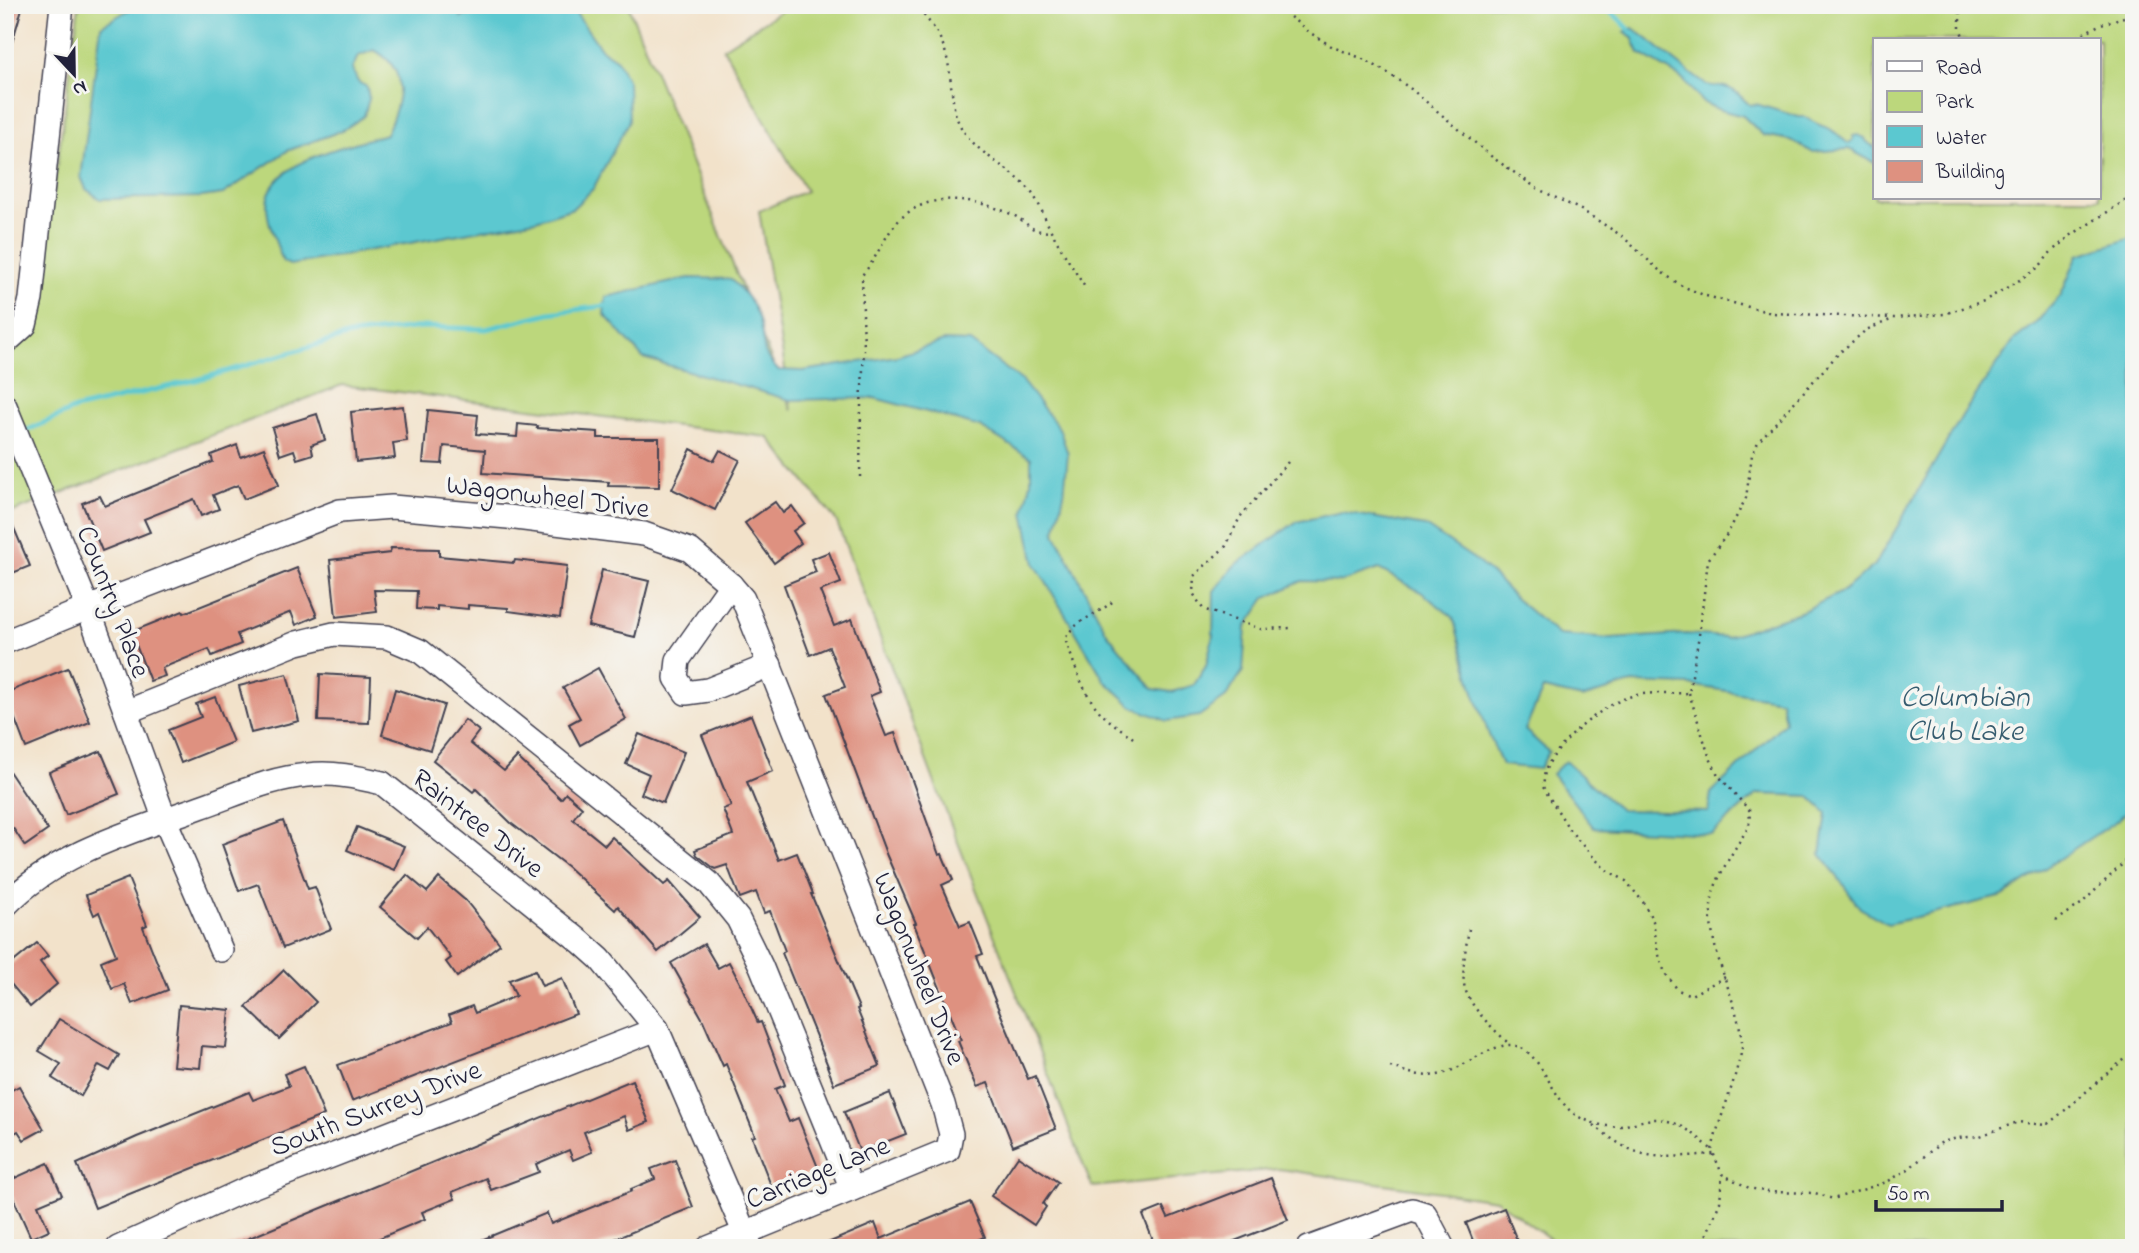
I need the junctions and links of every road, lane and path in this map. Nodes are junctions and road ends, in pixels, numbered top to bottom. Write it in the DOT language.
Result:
graph roads {
  1 [pos="62,5"];
  2 [pos="914,5"];
  3 [pos="1283,5"];
  4 [pos="1960,5"];
  5 [pos="2134,14"];
  6 [pos="1965,38"];
  7 [pos="2074,38"];
  8 [pos="2134,195"];
  9 [pos="1051,232"];
  10 [pos="1086,289"];
  11 [pos="1894,318"];
  12 [pos="5,343"];
  13 [pos="5,405"];
  14 [pos="1288,462"];
  15 [pos="860,477"];
  16 [pos="731,585"];
  17 [pos="1112,602"];
  18 [pos="88,608"];
  19 [pos="1292,628"];
  20 [pos="5,642"];
  21 [pos="770,665"];
  22 [pos="1689,693"];
  23 [pos="126,712"];
  24 [pos="1133,738"];
  25 [pos="165,820"];
  26 [pos="2134,853"];
  27 [pos="5,906"];
  28 [pos="2056,921"];
  29 [pos="1469,929"];
  30 [pos="221,950"];
  31 [pos="1725,977"];
  32 [pos="657,1029"];
  33 [pos="1510,1045"];
  34 [pos="2134,1052"];
  35 [pos="1390,1067"];
  36 [pos="1592,1124"];
  37 [pos="948,1150"];
  38 [pos="1713,1152"];
  39 [pos="1722,1174"];
  40 [pos="852,1189"];
  41 [pos="748,1240"];
  42 [pos="118,1248"];
  43 [pos="708,1248"];
  44 [pos="1309,1248"];
  45 [pos="1443,1248"];
  46 [pos="1701,1248"];
  1 -- 12 [label="street"];
  2 -- 9 [label="path"];
  3 -- 11 [label="path"];
  4 -- 6 [label="path"];
  5 -- 7 [label="path"];
  8 -- 11 [label="path"];
  9 -- 10 [label="path"];
  9 -- 15 [label="path"];
  11 -- 22 [label="path"];
  13 -- 18 [label="street, Country Place"];
  14 -- 19 [label="path"];
  16 -- 18 [label="street, Wagonwheel Drive"];
  16 -- 21 [label="street, Wagonwheel Drive"];
  16 -- 21 [label="street"];
  17 -- 24 [label="path"];
  18 -- 20 [label="street, Wagonwheel Drive"];
  18 -- 23 [label="street, Country Place"];
  21 -- 37 [label="street, Wagonwheel Drive"];
  22 -- 31 [label="path"];
  22 -- 31 [label="path"];
  23 -- 25 [label="street, Country Place"];
  23 -- 40 [label="street"];
  25 -- 27 [label="street, Raintree Drive"];
  25 -- 30 [label="street, Country Place"];
  25 -- 32 [label="street, Raintree Drive"];
  26 -- 28 [label="path"];
  29 -- 33 [label="path"];
  31 -- 38 [label="path"];
  32 -- 41 [label="street, Raintree Drive"];
  32 -- 42 [label="street, South Surrey Drive"];
  33 -- 35 [label="path"];
  33 -- 36 [label="path"];
  34 -- 39 [label="path"];
  36 -- 38 [label="path"];
  36 -- 38 [label="path"];
  37 -- 40 [label="street, Carriage Lane"];
  38 -- 39 [label="path"];
  39 -- 46 [label="path"];
  40 -- 41 [label="street, Carriage Lane"];
  41 -- 43 [label="street, Carriage Lane"];
  44 -- 45 [label="street"];
}
